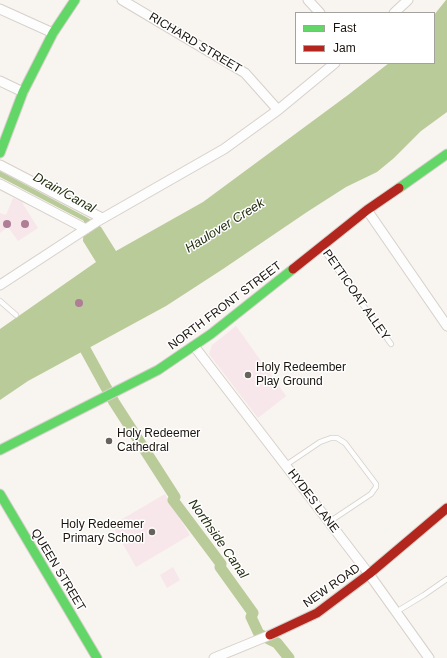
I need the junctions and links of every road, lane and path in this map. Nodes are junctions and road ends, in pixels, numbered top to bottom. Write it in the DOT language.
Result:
graph roads {
  1 [pos="75,0"];
  2 [pos="122,0"];
  3 [pos="308,0"];
  4 [pos="408,0"];
  5 [pos="0,9"];
  6 [pos="319,12"];
  7 [pos="395,12"];
  8 [pos="53,33"];
  9 [pos="334,64"];
  10 [pos="0,81"];
  11 [pos="23,92"];
  12 [pos="278,110"];
  13 [pos="0,153"];
  14 [pos="447,154"];
  15 [pos="0,165"];
  16 [pos="0,184"];
  17 [pos="368,210"];
  18 [pos="100,220"];
  19 [pos="88,228"];
  20 [pos="322,247"];
  21 [pos="0,285"];
  22 [pos="0,300"];
  23 [pos="16,315"];
  24 [pos="447,326"];
  25 [pos="391,344"];
  26 [pos="194,346"];
  27 [pos="0,450"];
  28 [pos="286,465"];
  29 [pos="0,494"];
  30 [pos="447,508"];
  31 [pos="329,522"];
  32 [pos="370,574"];
  33 [pos="447,579"];
  34 [pos="396,612"];
  35 [pos="97,658"];
  36 [pos="214,658"];
  37 [pos="429,658"];
  1 -- 8 [label="street"];
  2 -- 12 [label="street, RICHARD STREET"];
  3 -- 6 [label="street"];
  4 -- 7 [label="street"];
  5 -- 8 [label="street"];
  8 -- 11 [label="street"];
  9 -- 12 [label="street"];
  10 -- 11 [label="street"];
  11 -- 13 [label="street"];
  12 -- 18 [label="street"];
  14 -- 17 [label="street, NORTH FRONT STREET"];
  15 -- 18 [label="street"];
  16 -- 19 [label="street"];
  17 -- 20 [label="street, NORTH FRONT STREET"];
  17 -- 24 [label="street"];
  18 -- 19 [label="street"];
  19 -- 21 [label="street"];
  20 -- 25 [label="lane, PETTICOAT ALLEY"];
  20 -- 26 [label="street, NORTH FRONT STREET"];
  22 -- 23 [label="lane"];
  26 -- 27 [label="street, NORTH FRONT STREET"];
  26 -- 28 [label="street, HYDES LANE"];
  28 -- 31 [label="street, HYDES LANE"];
  28 -- 31 [label="lane"];
  29 -- 35 [label="street, QUEEN STREET"];
  30 -- 32 [label="street, NEW ROAD"];
  31 -- 32 [label="street, HYDES LANE"];
  32 -- 34 [label="street, HYDES LANE"];
  32 -- 36 [label="street, NEW ROAD"];
  33 -- 34 [label="lane"];
  34 -- 37 [label="street, HYDES LANE"];
}
